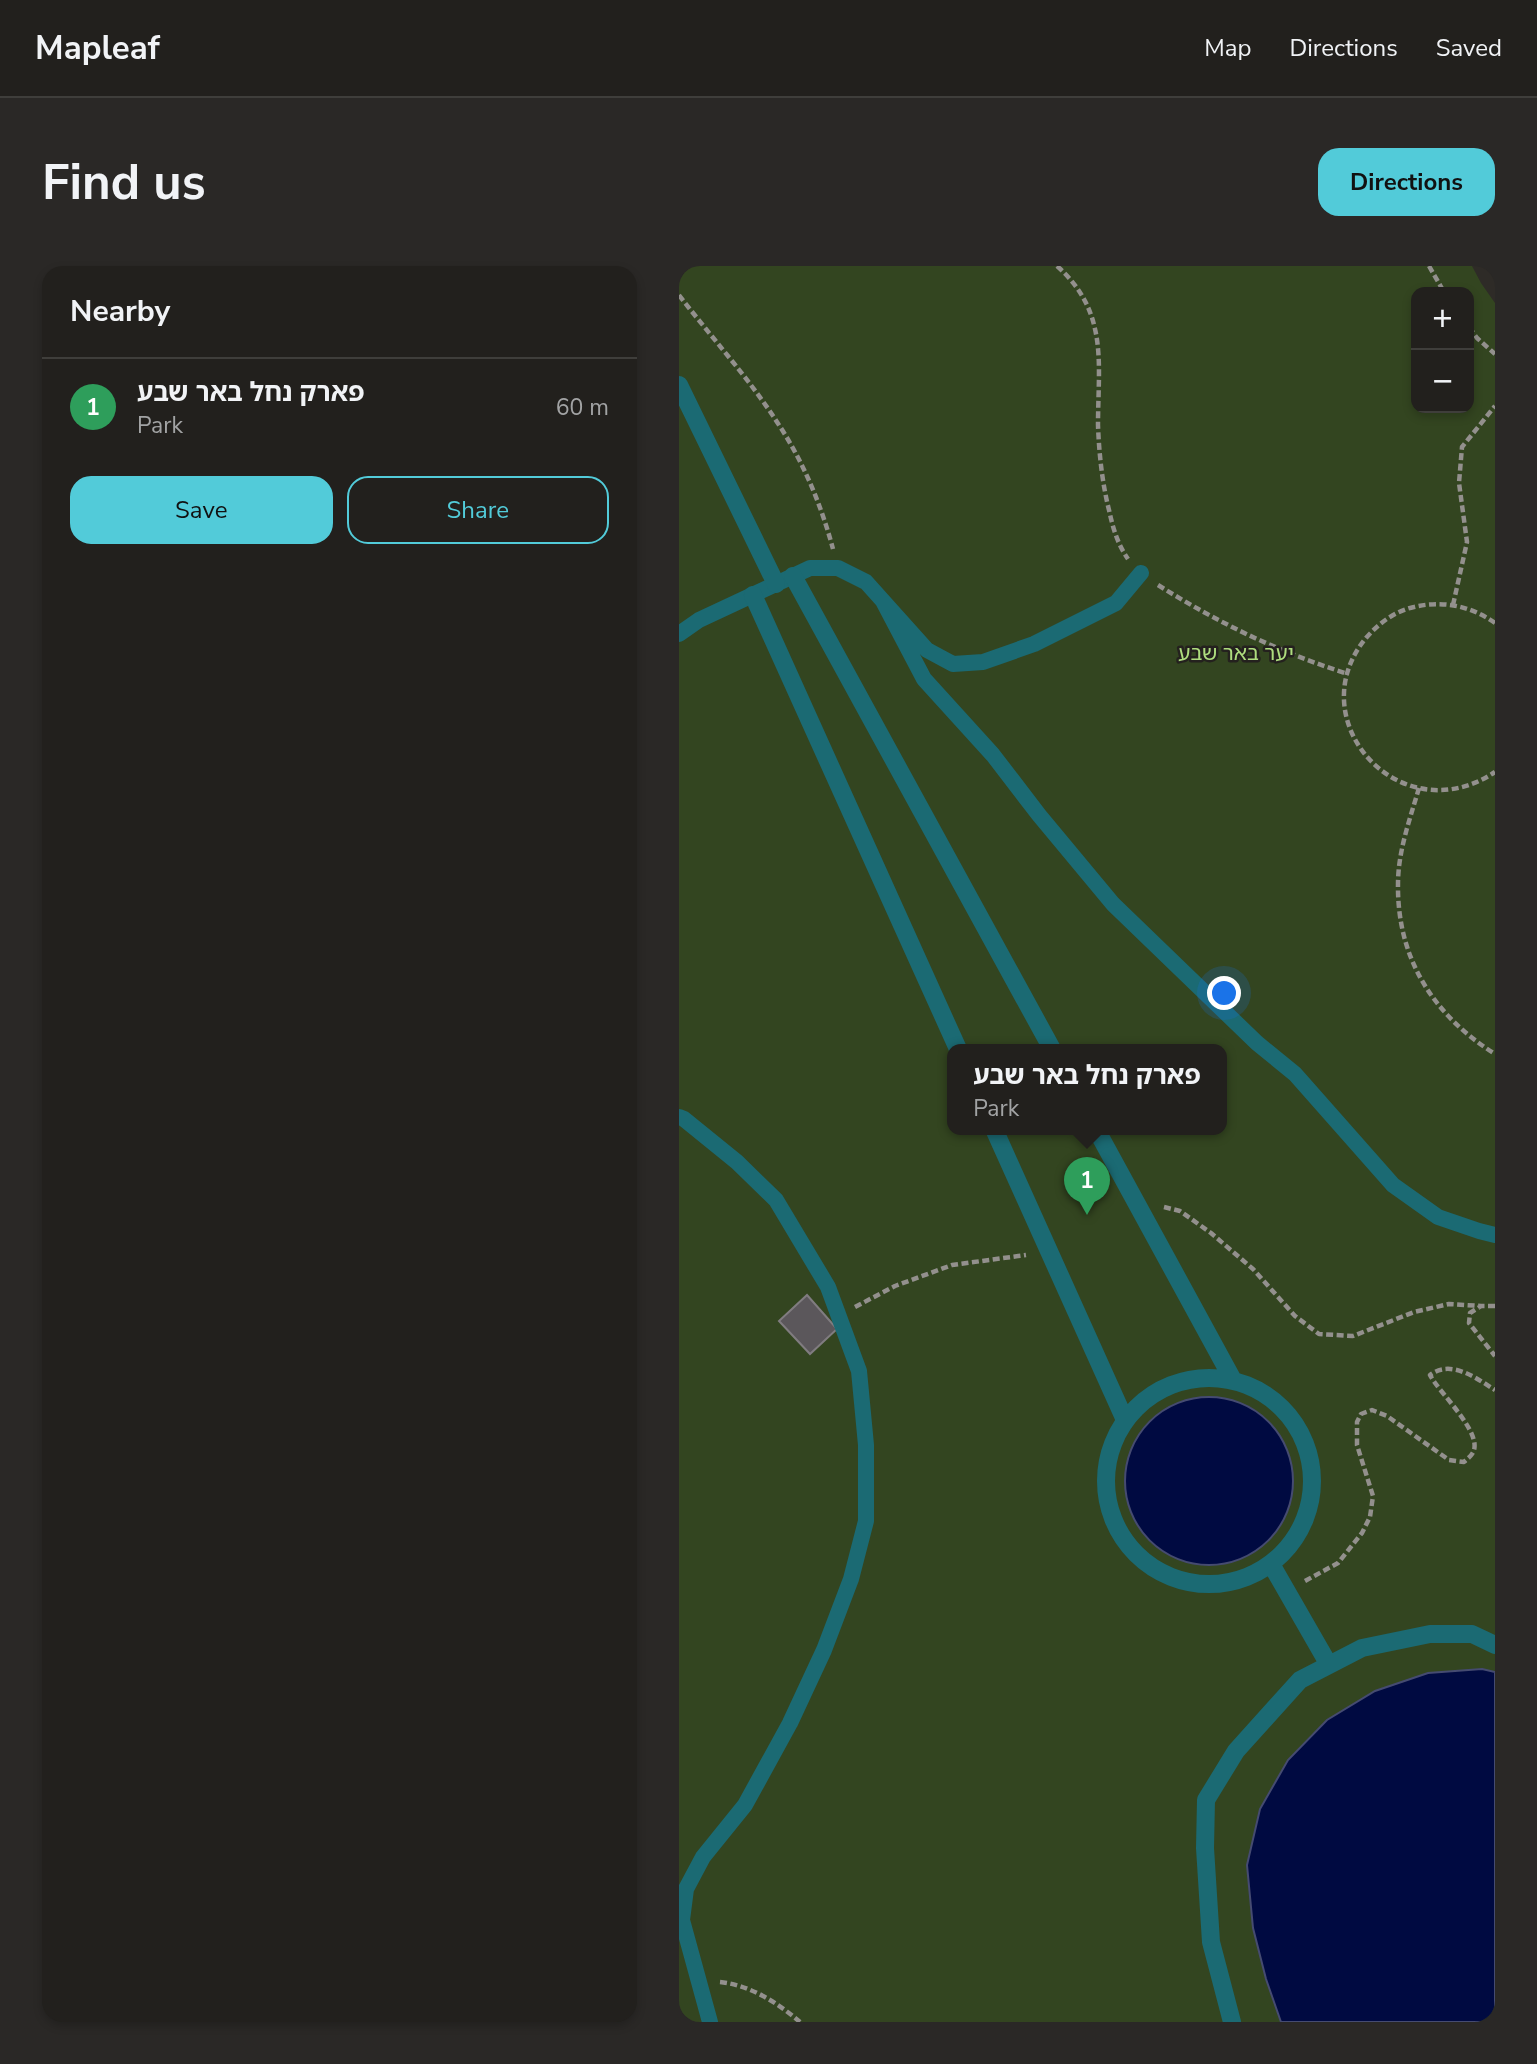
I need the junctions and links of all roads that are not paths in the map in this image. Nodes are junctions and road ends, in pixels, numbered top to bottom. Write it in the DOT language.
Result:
graph roads {
  1 [pos="679,384"];
  2 [pos="1141,573"];
  3 [pos="793,576"];
  4 [pos="776,584"];
  5 [pos="753,595"];
  6 [pos="883,601"];
  7 [pos="679,634"];
  8 [pos="956,1044"];
  9 [pos="1049,1044"];
  10 [pos="679,1117"];
  11 [pos="997,1135"];
  12 [pos="1099,1135"];
  13 [pos="1495,1235"];
  14 [pos="1233,1380"];
  15 [pos="1125,1420"];
  16 [pos="1271,1564"];
  17 [pos="1495,1645"];
  18 [pos="1329,1665"];
  19 [pos="710,2022"];
  20 [pos="1232,2022"];
  1 -- 4 [label="street"];
  2 -- 6 [label="lane"];
  3 -- 4 [label="lane"];
  3 -- 6 [label="lane"];
  3 -- 9 [label="street"];
  4 -- 5 [label="lane"];
  5 -- 7 [label="lane"];
  5 -- 8 [label="street"];
  6 -- 13 [label="lane"];
  10 -- 19 [label="lane"];
  11 -- 15 [label="street"];
  12 -- 14 [label="street"];
  14 -- 15 [label="street"];
  14 -- 16 [label="street"];
  15 -- 16 [label="street"];
  16 -- 18 [label="street"];
  17 -- 18 [label="street"];
  18 -- 20 [label="street"];
}
